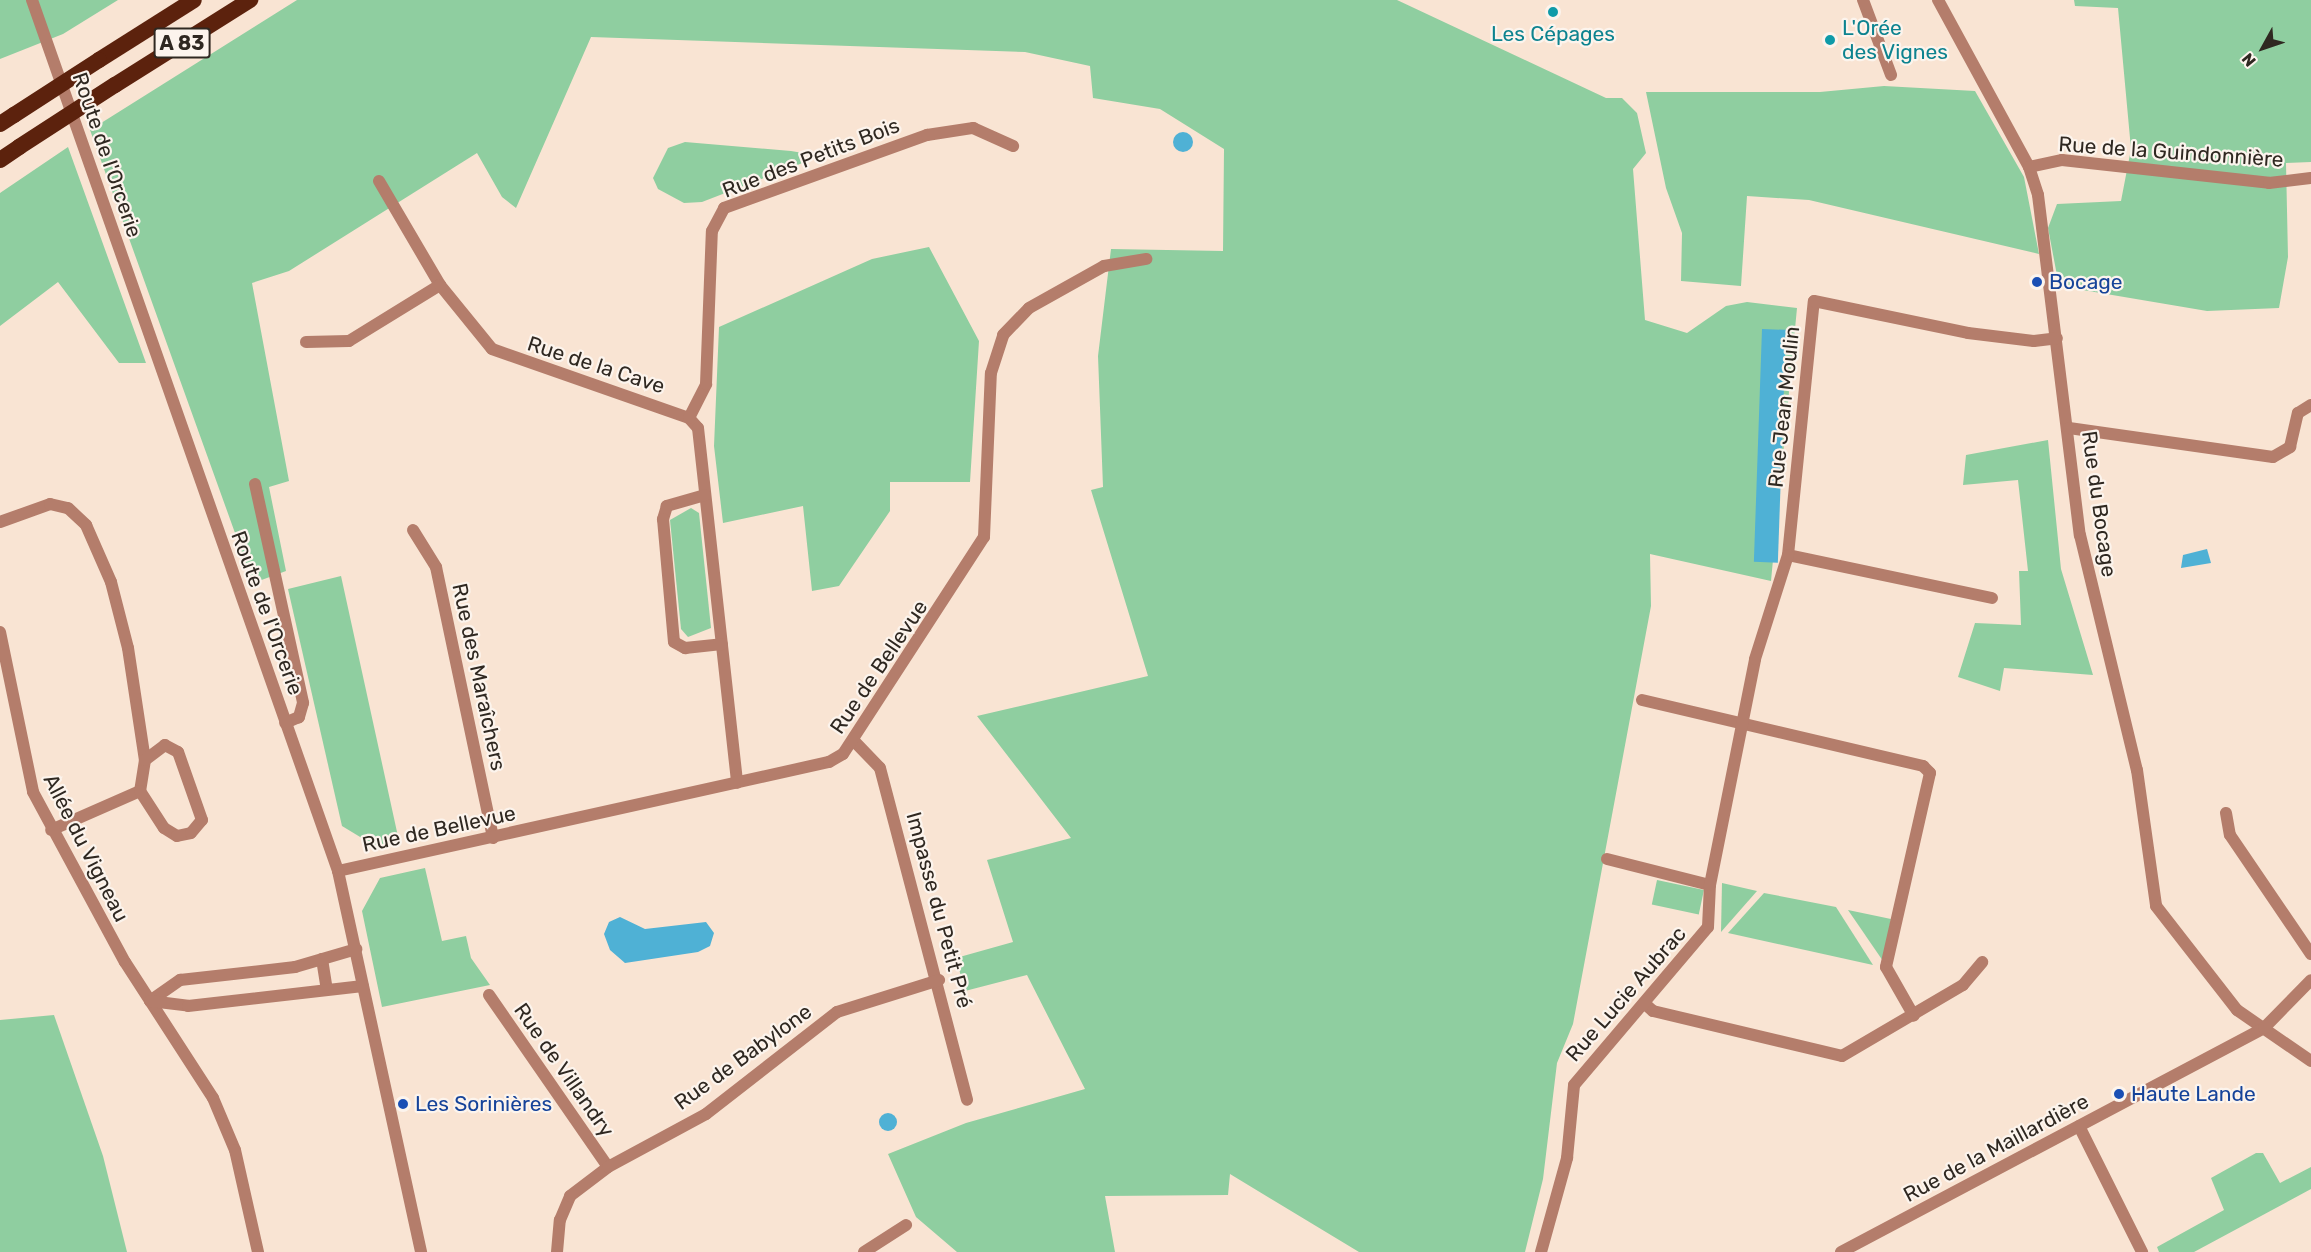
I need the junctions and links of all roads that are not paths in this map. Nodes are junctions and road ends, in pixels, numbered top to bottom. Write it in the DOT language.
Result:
graph roads {
  1 [pos="32,0"];
  2 [pos="194,0"];
  3 [pos="250,0"];
  4 [pos="1863,0"];
  5 [pos="1938,0"];
  6 [pos="1891,75"];
  7 [pos="7,119"];
  8 [pos="1013,146"];
  9 [pos="0,160"];
  10 [pos="2029,167"];
  11 [pos="2311,178"];
  12 [pos="379,181"];
  13 [pos="1146,259"];
  14 [pos="440,285"];
  15 [pos="2057,338"];
  16 [pos="306,342"];
  17 [pos="2311,405"];
  18 [pos="689,418"];
  19 [pos="2069,428"];
  20 [pos="255,484"];
  21 [pos="705,495"];
  22 [pos="0,522"];
  23 [pos="413,530"];
  24 [pos="1788,555"];
  25 [pos="1992,598"];
  26 [pos="0,632"];
  27 [pos="722,644"];
  28 [pos="1642,700"];
  29 [pos="285,723"];
  30 [pos="1742,725"];
  31 [pos="854,741"];
  32 [pos="145,760"];
  33 [pos="737,783"];
  34 [pos="140,791"];
  35 [pos="2226,813"];
  36 [pos="51,830"];
  37 [pos="493,838"];
  38 [pos="1607,859"];
  39 [pos="338,871"];
  40 [pos="1710,885"];
  41 [pos="356,949"];
  42 [pos="2311,954"];
  43 [pos="322,959"];
  44 [pos="1982,962"];
  45 [pos="939,980"];
  46 [pos="2311,980"];
  47 [pos="363,986"];
  48 [pos="327,989"];
  49 [pos="489,995"];
  50 [pos="150,1001"];
  51 [pos="1644,1003"];
  52 [pos="1914,1016"];
  53 [pos="2264,1028"];
  54 [pos="2311,1061"];
  55 [pos="967,1100"];
  56 [pos="2079,1126"];
  57 [pos="608,1167"];
  58 [pos="906,1225"];
  59 [pos="258,1252"];
  60 [pos="421,1252"];
  61 [pos="557,1252"];
  62 [pos="864,1252"];
  63 [pos="1541,1252"];
  64 [pos="1841,1252"];
  65 [pos="2142,1252"];
  1 -- 29 [label="street, Route de l'Orcerie"];
  2 -- 7 [label="highway, A 83, bridge"];
  3 -- 9 [label="highway, A 83, bridge"];
  4 -- 6 [label="street"];
  5 -- 10 [label="street, Rue du Bocage"];
  8 -- 18 [label="street, Rue des Petits Bois"];
  10 -- 11 [label="street, Rue de la Guindonnière"];
  10 -- 15 [label="street, Rue du Bocage"];
  12 -- 14 [label="street, Rue de la Cave"];
  13 -- 31 [label="street, Rue de Bellevue"];
  14 -- 16 [label="street"];
  14 -- 18 [label="street, Rue de la Cave"];
  15 -- 19 [label="street, Rue du Bocage"];
  15 -- 24 [label="street, Rue Jean Moulin"];
  17 -- 19 [label="street"];
  18 -- 21 [label="street"];
  19 -- 53 [label="street, Rue du Bocage"];
  20 -- 29 [label="street"];
  21 -- 27 [label="street"];
  21 -- 27 [label="street"];
  22 -- 32 [label="street"];
  23 -- 37 [label="street, Rue des Maraîchers"];
  24 -- 25 [label="street"];
  24 -- 30 [label="street, Rue Lucie Aubrac"];
  26 -- 36 [label="street, Allée du Vigneau"];
  27 -- 33 [label="street"];
  28 -- 30 [label="street"];
  29 -- 39 [label="street, Route de l'Orcerie"];
  30 -- 40 [label="street, Rue Lucie Aubrac"];
  30 -- 52 [label="street"];
  31 -- 33 [label="street, Rue de Bellevue"];
  31 -- 45 [label="street, Impasse du Petit Pré"];
  32 -- 34 [label="street"];
  32 -- 34 [label="street"];
  33 -- 37 [label="street, Rue de Bellevue"];
  34 -- 36 [label="street"];
  35 -- 42 [label="street"];
  36 -- 50 [label="street, Allée du Vigneau"];
  37 -- 39 [label="street, Rue de Bellevue"];
  38 -- 40 [label="street"];
  39 -- 41 [label="street, Route de l'Orcerie"];
  40 -- 51 [label="street, Rue Lucie Aubrac"];
  41 -- 43 [label="street"];
  41 -- 47 [label="street, Route de l'Orcerie"];
  43 -- 48 [label="street"];
  43 -- 50 [label="street"];
  44 -- 52 [label="street"];
  45 -- 55 [label="street, Impasse du Petit Pré"];
  45 -- 57 [label="street, Rue de Babylone"];
  46 -- 53 [label="street, Rue de la Maillardière"];
  47 -- 48 [label="street"];
  47 -- 60 [label="street, Route de l'Orcerie"];
  48 -- 50 [label="street"];
  49 -- 57 [label="street, Rue de Villandry"];
  50 -- 59 [label="street, Allée du Vigneau"];
  51 -- 52 [label="street"];
  51 -- 63 [label="street, Rue Lucie Aubrac"];
  53 -- 54 [label="street, Rue du Bocage"];
  53 -- 56 [label="street, Rue de la Maillardière"];
  56 -- 64 [label="street, Rue de la Maillardière"];
  56 -- 65 [label="street"];
  57 -- 61 [label="street, Rue de Babylone"];
  58 -- 62 [label="street"];
}
